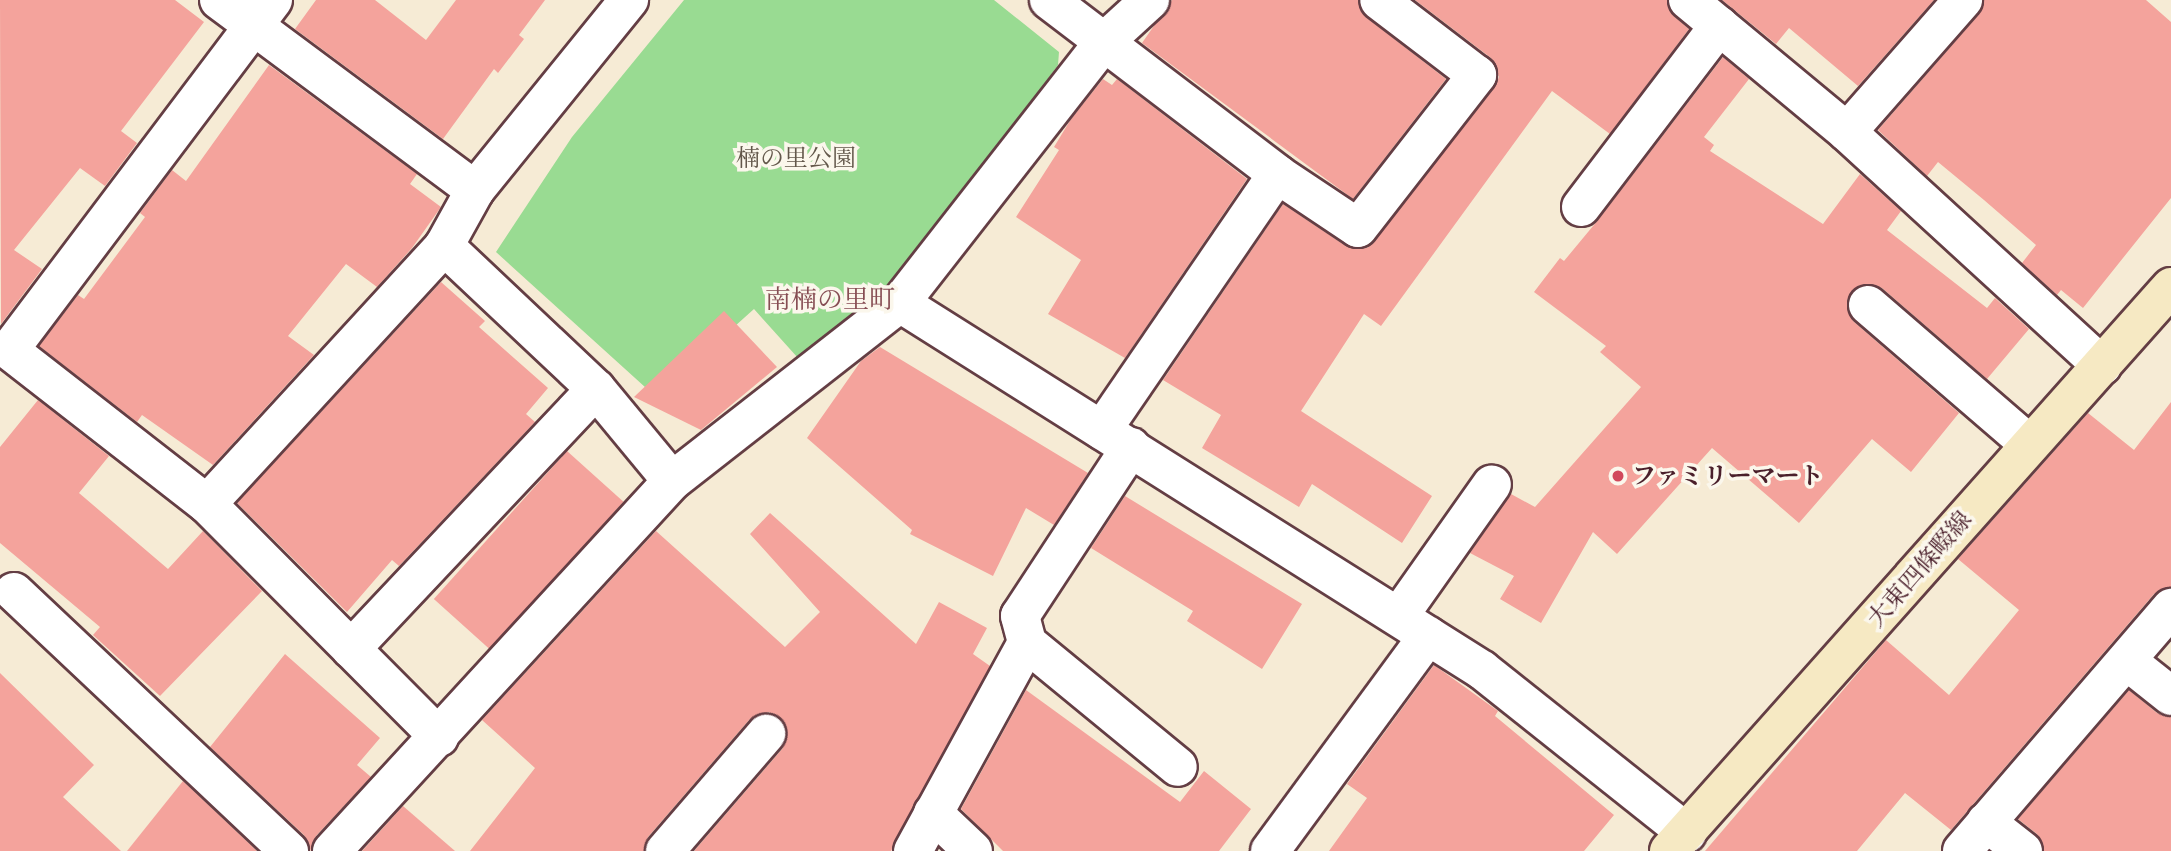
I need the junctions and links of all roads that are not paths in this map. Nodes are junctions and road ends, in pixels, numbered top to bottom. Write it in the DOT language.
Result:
graph roads {
  1 [pos="219,0"];
  2 [pos="629,0"];
  3 [pos="1049,0"];
  4 [pos="1150,0"];
  5 [pos="1380,0"];
  6 [pos="1688,0"];
  7 [pos="1963,0"];
  8 [pos="263,13"];
  9 [pos="1718,26"];
  10 [pos="1102,44"];
  11 [pos="1847,132"];
  12 [pos="1278,174"];
  13 [pos="475,190"];
  14 [pos="1581,207"];
  15 [pos="444,246"];
  16 [pos="2171,287"];
  17 [pos="900,303"];
  18 [pos="1868,305"];
  19 [pos="3,351"];
  20 [pos="2102,366"];
  21 [pos="596,389"];
  22 [pos="1116,439"];
  23 [pos="2029,444"];
  24 [pos="673,481"];
  25 [pos="1492,484"];
  26 [pos="207,504"];
  27 [pos="14,592"];
  28 [pos="2171,608"];
  29 [pos="1414,626"];
  30 [pos="1027,643"];
  31 [pos="351,649"];
  32 [pos="2127,661"];
  33 [pos="2171,696"];
  34 [pos="766,734"];
  35 [pos="439,737"];
  36 [pos="1178,766"];
  37 [pos="933,813"];
  38 [pos="1986,822"];
  39 [pos="1678,842"];
  40 [pos="289,851"];
  41 [pos="332,851"];
  42 [pos="665,851"];
  43 [pos="913,851"];
  44 [pos="973,851"];
  45 [pos="1270,851"];
  46 [pos="1962,851"];
  47 [pos="2023,851"];
  1 -- 8 [label="street"];
  2 -- 13 [label="street"];
  3 -- 10 [label="street"];
  4 -- 10 [label="street"];
  5 -- 12 [label="street"];
  6 -- 9 [label="street"];
  7 -- 11 [label="street"];
  8 -- 13 [label="street"];
  8 -- 19 [label="street"];
  9 -- 11 [label="street"];
  9 -- 14 [label="street"];
  10 -- 12 [label="street"];
  10 -- 17 [label="street"];
  11 -- 20 [label="street"];
  12 -- 22 [label="street"];
  13 -- 15 [label="street"];
  15 -- 21 [label="street"];
  15 -- 26 [label="street"];
  16 -- 20 [label="main road, 大東四條畷線"];
  17 -- 22 [label="street"];
  17 -- 24 [label="street"];
  18 -- 23 [label="street"];
  19 -- 26 [label="street"];
  20 -- 23 [label="main road, 大東四條畷線"];
  21 -- 24 [label="street"];
  21 -- 31 [label="street"];
  22 -- 29 [label="street"];
  22 -- 30 [label="street"];
  23 -- 39 [label="main road, 大東四條畷線"];
  24 -- 35 [label="street"];
  25 -- 29 [label="street"];
  26 -- 31 [label="street"];
  27 -- 40 [label="street"];
  28 -- 32 [label="street"];
  29 -- 39 [label="street"];
  29 -- 45 [label="street"];
  30 -- 36 [label="street"];
  30 -- 37 [label="street"];
  31 -- 35 [label="street"];
  32 -- 33 [label="street"];
  32 -- 38 [label="street"];
  34 -- 42 [label="street"];
  35 -- 41 [label="street"];
  37 -- 43 [label="street"];
  37 -- 44 [label="street"];
  38 -- 46 [label="street"];
  38 -- 47 [label="street"];
}
